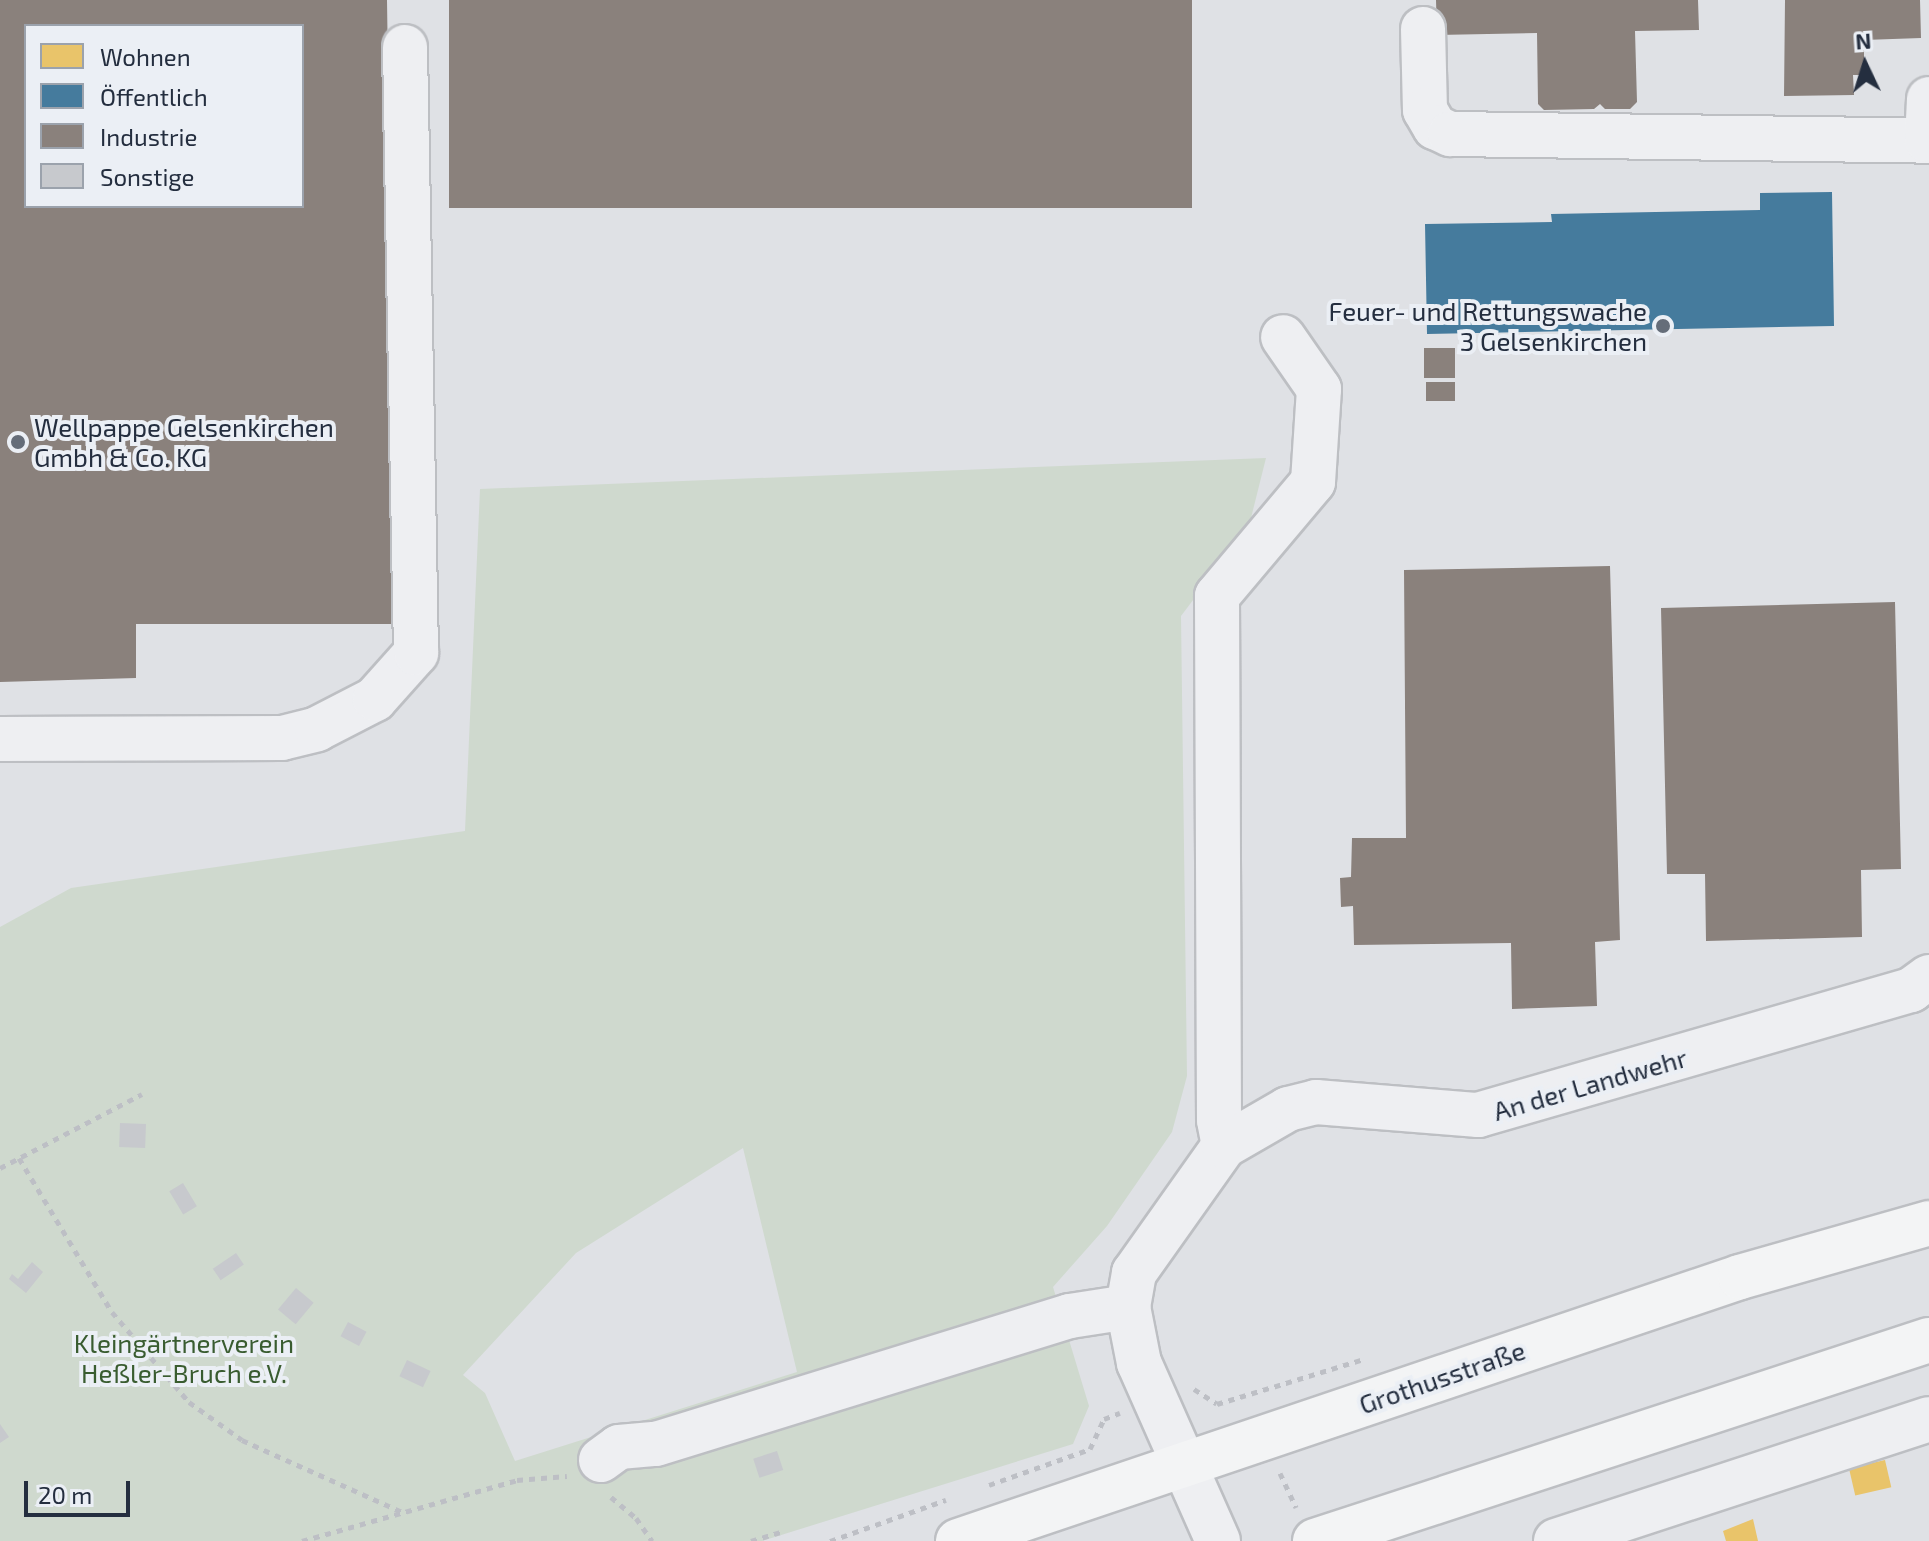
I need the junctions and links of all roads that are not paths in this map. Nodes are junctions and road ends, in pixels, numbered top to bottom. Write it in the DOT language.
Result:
graph roads {
  1 [pos="1423,29"];
  2 [pos="405,47"];
  3 [pos="1928,127"];
  4 [pos="1283,337"];
  5 [pos="0,739"];
  6 [pos="1929,977"];
  7 [pos="1224,1146"];
  8 [pos="1929,1223"];
  9 [pos="1128,1307"];
  10 [pos="1929,1340"];
  11 [pos="1929,1419"];
  12 [pos="1183,1466"];
  13 [pos="586,1468"];
  14 [pos="1309,1531"];
  15 [pos="958,1541"];
  16 [pos="1218,1541"];
  17 [pos="1556,1541"];
  1 -- 3 [label="street"];
  2 -- 5 [label="street"];
  4 -- 7 [label="street"];
  6 -- 7 [label="street, An der Landwehr"];
  7 -- 9 [label="street, An der Landwehr"];
  8 -- 12 [label="main road, Grothusstraße"];
  9 -- 12 [label="street, An der Landwehr"];
  9 -- 13 [label="street"];
  10 -- 14 [label="main road"];
  11 -- 17 [label="street"];
  12 -- 15 [label="main road, Grothusstraße"];
  12 -- 16 [label="street, An der Landwehr"];
}
